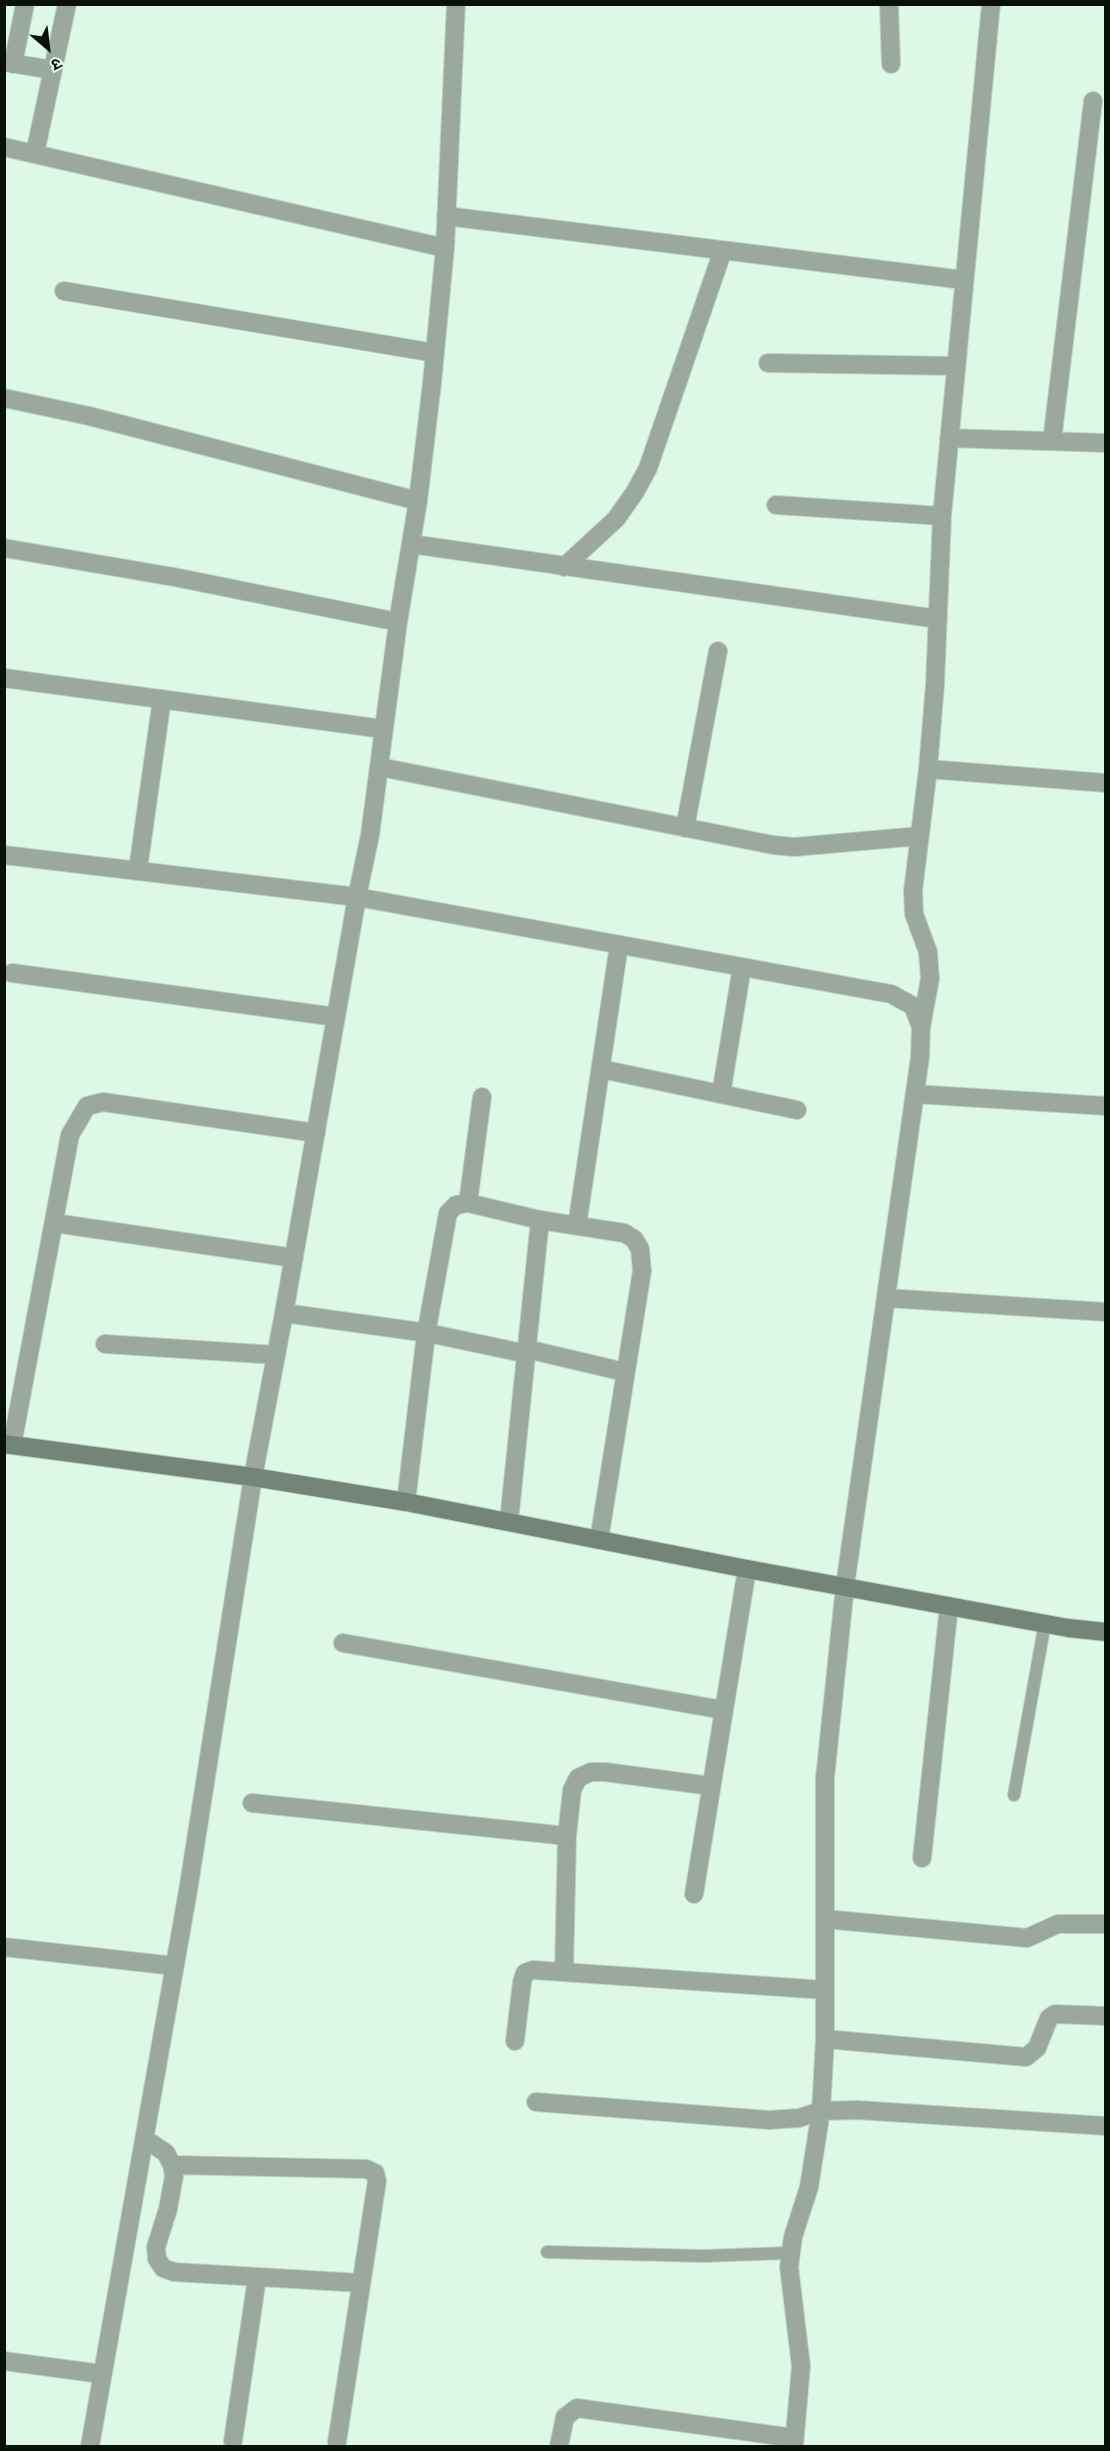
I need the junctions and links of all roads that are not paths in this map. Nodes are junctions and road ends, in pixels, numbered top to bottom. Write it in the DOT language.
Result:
graph roads {
  1 [pos="25,4"];
  2 [pos="67,4"];
  3 [pos="456,4"];
  4 [pos="889,4"];
  5 [pos="991,4"];
  6 [pos="9,63"];
  7 [pos="891,64"];
  8 [pos="53,70"];
  9 [pos="1093,101"];
  10 [pos="4,147"];
  11 [pos="34,153"];
  12 [pos="446,216"];
  13 [pos="445,248"];
  14 [pos="723,250"];
  15 [pos="964,280"];
  16 [pos="64,291"];
  17 [pos="435,353"];
  18 [pos="768,363"];
  19 [pos="956,366"];
  20 [pos="4,398"];
  21 [pos="949,438"];
  22 [pos="1052,441"];
  23 [pos="1106,443"];
  24 [pos="418,501"];
  25 [pos="776,505"];
  26 [pos="942,516"];
  27 [pos="411,544"];
  28 [pos="4,548"];
  29 [pos="564,567"];
  30 [pos="938,619"];
  31 [pos="398,622"];
  32 [pos="718,651"];
  33 [pos="4,678"];
  34 [pos="162,699"];
  35 [pos="384,729"];
  36 [pos="380,767"];
  37 [pos="928,769"];
  38 [pos="1106,783"];
  39 [pos="685,828"];
  40 [pos="920,836"];
  41 [pos="4,855"];
  42 [pos="138,869"];
  43 [pos="357,897"];
  44 [pos="619,945"];
  45 [pos="742,967"];
  46 [pos="12,973"];
  47 [pos="336,1017"];
  48 [pos="921,1027"];
  49 [pos="601,1069"];
  50 [pos="721,1094"];
  51 [pos="915,1094"];
  52 [pos="482,1097"];
  53 [pos="1106,1106"];
  54 [pos="797,1110"];
  55 [pos="316,1132"];
  56 [pos="468,1203"];
  57 [pos="540,1220"];
  58 [pos="54,1223"];
  59 [pos="577,1226"];
  60 [pos="294,1258"];
  61 [pos="886,1298"];
  62 [pos="1106,1312"];
  63 [pos="284,1313"];
  64 [pos="426,1334"];
  65 [pos="105,1344"];
  66 [pos="528,1349"];
  67 [pos="276,1355"];
  68 [pos="626,1370"];
  69 [pos="8,1444"];
  70 [pos="253,1477"];
  71 [pos="406,1502"];
  72 [pos="508,1521"];
  73 [pos="599,1540"];
  74 [pos="747,1569"];
  75 [pos="845,1586"];
  76 [pos="949,1606"];
  77 [pos="1045,1623"];
  78 [pos="1106,1632"];
  79 [pos="343,1643"];
  80 [pos="723,1710"];
  81 [pos="711,1786"];
  82 [pos="1014,1795"];
  83 [pos="252,1803"];
  84 [pos="567,1836"];
  85 [pos="922,1858"];
  86 [pos="693,1894"];
  87 [pos="825,1920"];
  88 [pos="1106,1924"];
  89 [pos="4,1947"];
  90 [pos="175,1966"];
  91 [pos="564,1972"];
  92 [pos="825,1990"];
  93 [pos="1106,2016"];
  94 [pos="825,2039"];
  95 [pos="515,2041"];
  96 [pos="536,2102"];
  97 [pos="821,2111"];
  98 [pos="1106,2126"];
  99 [pos="145,2139"];
  100 [pos="172,2166"];
  101 [pos="547,2252"];
  102 [pos="789,2253"];
  103 [pos="257,2278"];
  104 [pos="361,2283"];
  105 [pos="4,2361"];
  106 [pos="102,2374"];
  107 [pos="233,2441"];
  108 [pos="337,2442"];
  109 [pos="794,2442"];
  110 [pos="90,2446"];
  111 [pos="559,2446"];
  1 -- 6 [label="street"];
  2 -- 8 [label="street"];
  3 -- 12 [label="street"];
  4 -- 7 [label="street"];
  5 -- 15 [label="street"];
  6 -- 8 [label="street"];
  8 -- 11 [label="street"];
  9 -- 22 [label="street"];
  10 -- 11 [label="street"];
  11 -- 13 [label="street"];
  12 -- 13 [label="street"];
  12 -- 14 [label="street"];
  13 -- 17 [label="street"];
  14 -- 15 [label="street"];
  14 -- 29 [label="street"];
  15 -- 19 [label="street"];
  16 -- 17 [label="street"];
  17 -- 24 [label="street"];
  18 -- 19 [label="street"];
  19 -- 21 [label="street"];
  20 -- 24 [label="street"];
  21 -- 22 [label="street"];
  21 -- 26 [label="street"];
  22 -- 23 [label="street"];
  24 -- 27 [label="street"];
  25 -- 26 [label="street"];
  26 -- 30 [label="street"];
  27 -- 29 [label="street"];
  27 -- 31 [label="street"];
  28 -- 31 [label="street"];
  29 -- 30 [label="street"];
  30 -- 37 [label="street"];
  31 -- 35 [label="street"];
  32 -- 39 [label="street"];
  33 -- 34 [label="street"];
  34 -- 35 [label="street"];
  34 -- 42 [label="street"];
  35 -- 36 [label="street"];
  36 -- 39 [label="street"];
  36 -- 43 [label="street"];
  37 -- 38 [label="street"];
  37 -- 40 [label="street"];
  39 -- 40 [label="street"];
  40 -- 48 [label="street"];
  41 -- 42 [label="street"];
  42 -- 43 [label="street"];
  43 -- 44 [label="street"];
  43 -- 47 [label="street"];
  44 -- 45 [label="street"];
  44 -- 49 [label="street"];
  45 -- 48 [label="street"];
  45 -- 50 [label="street"];
  46 -- 47 [label="street"];
  47 -- 55 [label="street"];
  48 -- 51 [label="street"];
  49 -- 50 [label="street"];
  49 -- 59 [label="street"];
  50 -- 54 [label="street"];
  51 -- 53 [label="street"];
  51 -- 61 [label="street"];
  52 -- 56 [label="street"];
  55 -- 58 [label="street"];
  55 -- 60 [label="street"];
  56 -- 57 [label="street"];
  56 -- 64 [label="street"];
  57 -- 59 [label="street"];
  57 -- 66 [label="street"];
  58 -- 60 [label="street"];
  58 -- 69 [label="street"];
  59 -- 68 [label="street"];
  60 -- 63 [label="street"];
  61 -- 62 [label="street"];
  61 -- 75 [label="street"];
  63 -- 64 [label="street"];
  63 -- 67 [label="street"];
  64 -- 66 [label="street"];
  64 -- 71 [label="street"];
  65 -- 67 [label="street"];
  66 -- 68 [label="street"];
  66 -- 72 [label="street"];
  67 -- 70 [label="street"];
  68 -- 73 [label="street"];
  69 -- 70 [label="street"];
  70 -- 71 [label="street"];
  70 -- 90 [label="street"];
  71 -- 72 [label="street"];
  72 -- 73 [label="street"];
  73 -- 74 [label="street"];
  74 -- 75 [label="street"];
  74 -- 80 [label="street"];
  75 -- 76 [label="street"];
  75 -- 87 [label="street"];
  76 -- 77 [label="street"];
  76 -- 85 [label="street"];
  77 -- 78 [label="street"];
  77 -- 82 [label="lane"];
  79 -- 80 [label="street"];
  80 -- 81 [label="street"];
  81 -- 84 [label="street"];
  81 -- 86 [label="street"];
  83 -- 84 [label="street"];
  84 -- 91 [label="street"];
  87 -- 88 [label="street"];
  87 -- 92 [label="street"];
  89 -- 90 [label="street"];
  90 -- 99 [label="street"];
  91 -- 92 [label="street"];
  91 -- 95 [label="street"];
  92 -- 94 [label="street"];
  93 -- 94 [label="street"];
  94 -- 97 [label="street"];
  96 -- 97 [label="street"];
  97 -- 98 [label="street"];
  97 -- 102 [label="street"];
  99 -- 100 [label="street"];
  99 -- 106 [label="street"];
  100 -- 103 [label="street"];
  100 -- 104 [label="street"];
  101 -- 102 [label="lane"];
  102 -- 109 [label="street"];
  103 -- 104 [label="street"];
  103 -- 107 [label="street"];
  104 -- 108 [label="street"];
  105 -- 106 [label="street"];
  106 -- 110 [label="street"];
  109 -- 111 [label="street"];
}
